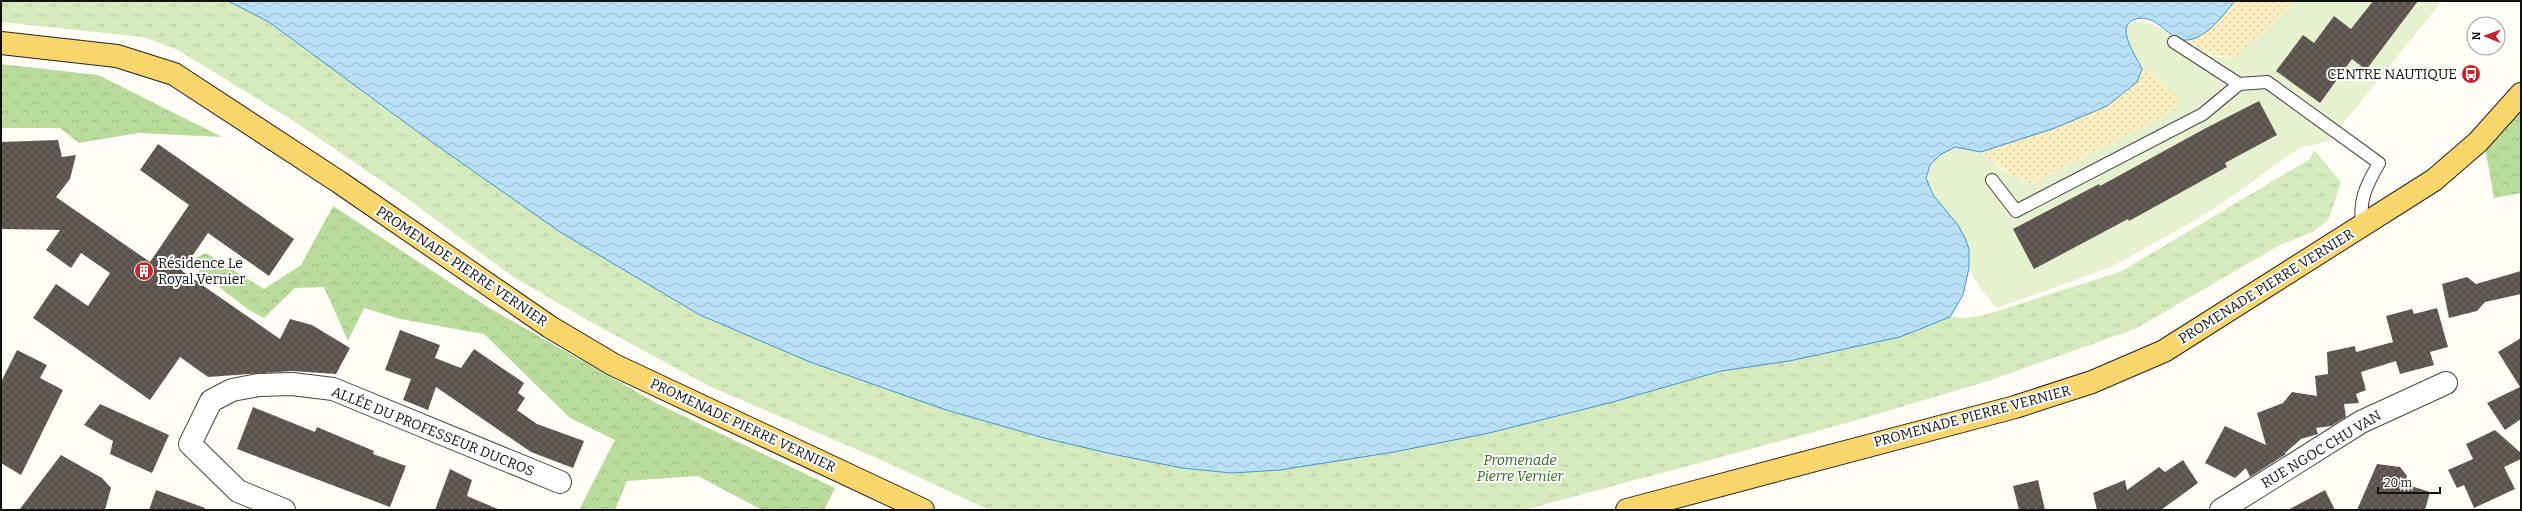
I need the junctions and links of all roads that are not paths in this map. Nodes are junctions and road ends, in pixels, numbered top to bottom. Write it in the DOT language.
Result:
graph roads {
  1 [pos="2174,42"];
  2 [pos="1,43"];
  3 [pos="2239,84"];
  4 [pos="2521,94"];
  5 [pos="1992,180"];
  6 [pos="2362,225"];
  7 [pos="2446,383"];
  8 [pos="560,482"];
  9 [pos="284,510"];
  10 [pos="923,510"];
  11 [pos="1627,510"];
  12 [pos="2221,510"];
  1 -- 3 [label="lane"];
  2 -- 10 [label="main road, PROMENADE PIERRE VERNIER"];
  3 -- 5 [label="lane"];
  3 -- 6 [label="lane"];
  4 -- 6 [label="main road, PROMENADE PIERRE VERNIER"];
  6 -- 11 [label="main road, PROMENADE PIERRE VERNIER"];
  7 -- 12 [label="street, RUE NGOC CHU VAN"];
  8 -- 9 [label="street, ALLÉE DU PROFESSEUR DUCROS"];
}
